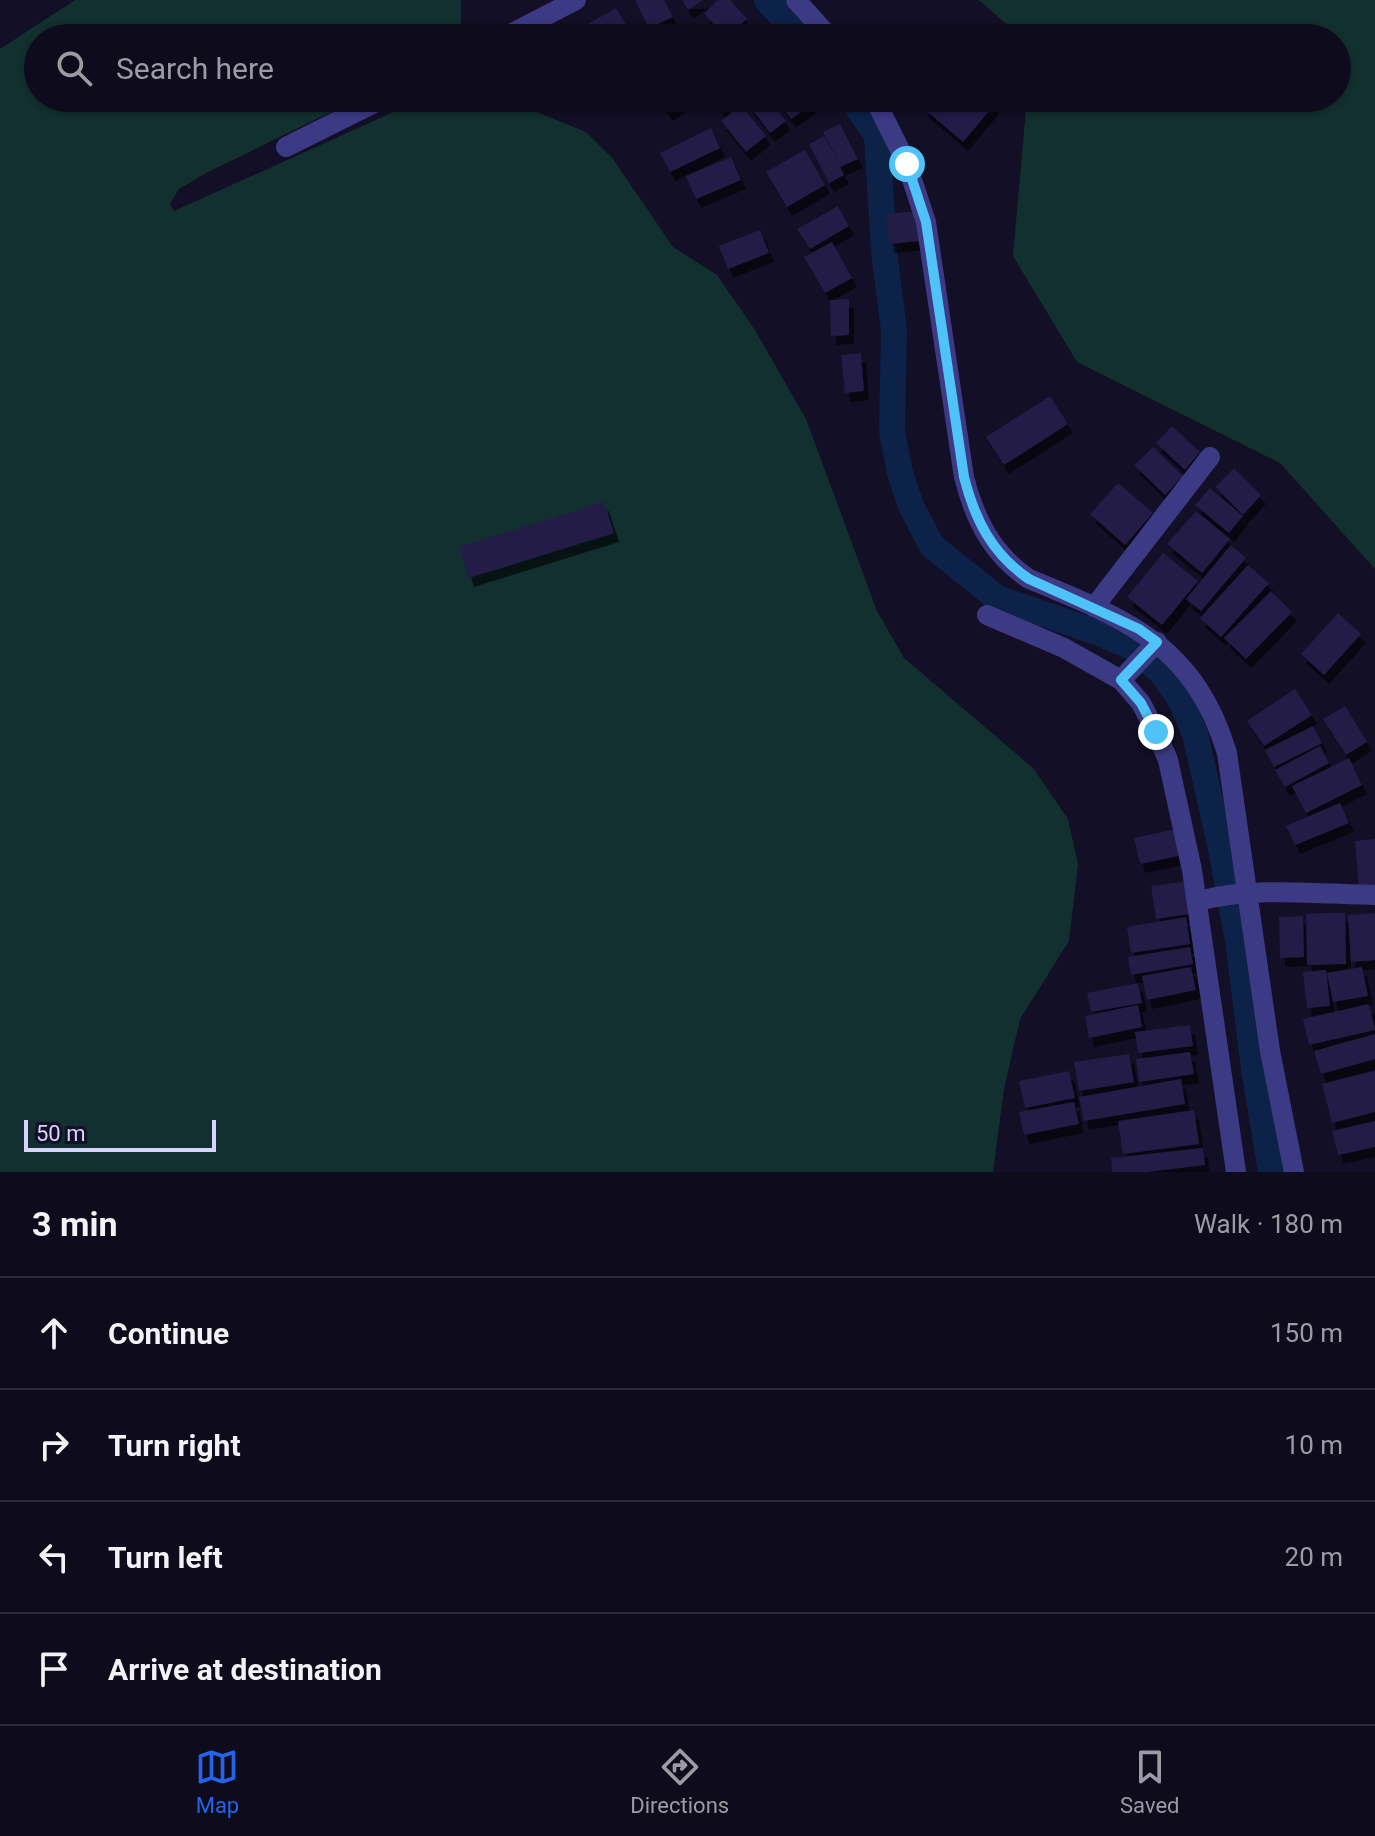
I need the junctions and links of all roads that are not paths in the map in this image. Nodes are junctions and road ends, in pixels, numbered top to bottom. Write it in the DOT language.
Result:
graph roads {
  1 [pos="576,0"];
  2 [pos="796,0"];
  3 [pos="530,24"];
  4 [pos="817,24"];
  5 [pos="356,112"];
  6 [pos="881,112"];
  7 [pos="286,147"];
  8 [pos="1210,457"];
  9 [pos="1094,607"];
  10 [pos="987,615"];
  11 [pos="1141,660"];
  12 [pos="1244,894"];
  13 [pos="1375,895"];
  14 [pos="1206,899"];
  15 [pos="1236,1172"];
  16 [pos="1294,1172"];
  1 -- 3 [label="street"];
  2 -- 4 [label="street"];
  5 -- 7 [label="street"];
  6 -- 9 [label="street"];
  8 -- 9 [label="street"];
  9 -- 11 [label="street"];
  10 -- 11 [label="street"];
  11 -- 12 [label="street"];
  11 -- 14 [label="street"];
  12 -- 13 [label="street"];
  12 -- 14 [label="street"];
  12 -- 16 [label="street"];
  14 -- 15 [label="street"];
}
